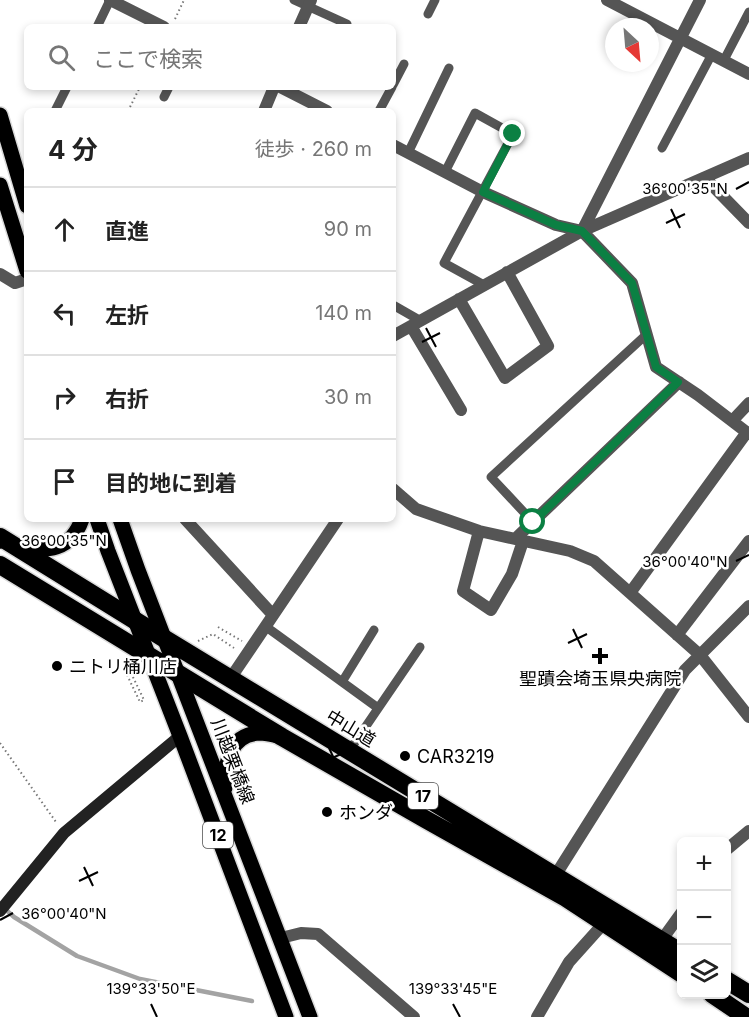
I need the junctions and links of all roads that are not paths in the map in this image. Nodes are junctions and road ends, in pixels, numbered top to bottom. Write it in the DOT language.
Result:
graph roads {
  1 [pos="110,0"];
  2 [pos="294,0"];
  3 [pos="435,0"];
  4 [pos="607,0"];
  5 [pos="700,0"];
  6 [pos="309,4"];
  7 [pos="749,12"];
  8 [pos="428,14"];
  9 [pos="98,24"];
  10 [pos="158,24"];
  11 [pos="300,24"];
  12 [pos="347,24"];
  13 [pos="680,37"];
  14 [pos="712,54"];
  15 [pos="724,60"];
  16 [pos="404,64"];
  17 [pos="449,68"];
  18 [pos="749,74"];
  19 [pos="396,79"];
  20 [pos="66,90"];
  21 [pos="168,90"];
  22 [pos="273,90"];
  23 [pos="286,90"];
  24 [pos="390,90"];
  25 [pos="164,97"];
  26 [pos="56,108"];
  27 [pos="265,108"];
  28 [pos="321,108"];
  29 [pos="381,108"];
  30 [pos="0,115"];
  31 [pos="396,147"];
  32 [pos="662,148"];
  33 [pos="408,153"];
  34 [pos="749,158"];
  35 [pos="22,168"];
  36 [pos="445,172"];
  37 [pos="705,178"];
  38 [pos="24,183"];
  39 [pos="0,185"];
  40 [pos="483,192"];
  41 [pos="749,223"];
  42 [pos="582,231"];
  43 [pos="24,261"];
  44 [pos="507,272"];
  45 [pos="0,274"];
  46 [pos="24,280"];
  47 [pos="484,285"];
  48 [pos="459,299"];
  49 [pos="396,307"];
  50 [pos="416,323"];
  51 [pos="396,334"];
  52 [pos="647,334"];
  53 [pos="678,382"];
  54 [pos="749,403"];
  55 [pos="461,410"];
  56 [pos="732,421"];
  57 [pos="748,433"];
  58 [pos="396,492"];
  59 [pos="80,522"];
  60 [pos="98,522"];
  61 [pos="121,522"];
  62 [pos="188,522"];
  63 [pos="336,522"];
  64 [pos="533,522"];
  65 [pos="479,531"];
  66 [pos="4,540"];
  67 [pos="519,540"];
  68 [pos="749,541"];
  69 [pos="0,565"];
  70 [pos="630,593"];
  71 [pos="747,613"];
  72 [pos="273,615"];
  73 [pos="134,620"];
  74 [pos="265,626"];
  75 [pos="374,630"];
  76 [pos="677,635"];
  77 [pos="165,639"];
  78 [pos="420,647"];
  79 [pos="148,654"];
  80 [pos="700,655"];
  81 [pos="178,673"];
  82 [pos="230,679"];
  83 [pos="342,682"];
  84 [pos="378,708"];
  85 [pos="749,717"];
  86 [pos="180,736"];
  87 [pos="282,736"];
  88 [pos="349,751"];
  89 [pos="226,795"];
  90 [pos="749,831"];
  91 [pos="731,846"];
  92 [pos="555,876"];
  93 [pos="0,911"];
  94 [pos="677,918"];
  95 [pos="604,923"];
  96 [pos="280,938"];
  97 [pos="661,941"];
  98 [pos="677,951"];
  99 [pos="677,971"];
  100 [pos="731,983"];
  101 [pos="749,994"];
  102 [pos="719,999"];
  103 [pos="286,1017"];
  104 [pos="310,1017"];
  105 [pos="414,1017"];
  106 [pos="537,1017"];
  107 [pos="746,1017"];
  1 -- 9 [label="lane"];
  1 -- 10 [label="street"];
  2 -- 6 [label="lane"];
  3 -- 8 [label="lane"];
  4 -- 13 [label="street"];
  5 -- 13 [label="street"];
  6 -- 11 [label="street"];
  6 -- 12 [label="lane"];
  7 -- 15 [label="lane"];
  13 -- 14 [label="street"];
  13 -- 42 [label="street"];
  14 -- 15 [label="street"];
  14 -- 32 [label="lane"];
  15 -- 18 [label="street"];
  16 -- 19 [label="lane"];
  17 -- 33 [label="lane"];
  20 -- 26 [label="lane"];
  21 -- 25 [label="lane"];
  22 -- 27 [label="street"];
  23 -- 28 [label="street"];
  24 -- 29 [label="lane"];
  30 -- 35 [label="main road"];
  31 -- 33 [label="street"];
  33 -- 36 [label="street"];
  34 -- 37 [label="street"];
  35 -- 38 [label="main road"];
  36 -- 40 [label="street"];
  36 -- 40 [label="lane"];
  37 -- 41 [label="street"];
  37 -- 42 [label="street"];
  39 -- 43 [label="main road"];
  40 -- 42 [label="street"];
  40 -- 47 [label="lane"];
  42 -- 44 [label="street"];
  42 -- 52 [label="street"];
  44 -- 47 [label="street"];
  44 -- 48 [label="street"];
  45 -- 46 [label="street"];
  47 -- 48 [label="street"];
  48 -- 50 [label="street"];
  49 -- 50 [label="lane"];
  50 -- 51 [label="street"];
  50 -- 55 [label="street"];
  52 -- 53 [label="street"];
  52 -- 64 [label="lane"];
  53 -- 56 [label="street"];
  53 -- 64 [label="street"];
  54 -- 56 [label="street"];
  56 -- 57 [label="street"];
  57 -- 70 [label="street"];
  58 -- 65 [label="street"];
  59 -- 66 [label="main road"];
  60 -- 73 [label="main road, 12"];
  61 -- 77 [label="main road, 川越栗橋線 / 12"];
  62 -- 72 [label="street"];
  63 -- 72 [label="street"];
  64 -- 67 [label="street"];
  65 -- 67 [label="street"];
  65 -- 67 [label="street"];
  66 -- 73 [label="highway, 中山道 / 17"];
  67 -- 70 [label="street"];
  68 -- 76 [label="street"];
  69 -- 79 [label="highway, 17"];
  70 -- 76 [label="street"];
  71 -- 80 [label="street"];
  72 -- 74 [label="street"];
  73 -- 77 [label="highway, 中山道 / 17"];
  73 -- 79 [label="main road, 12"];
  74 -- 82 [label="street"];
  74 -- 83 [label="lane"];
  75 -- 83 [label="lane"];
  76 -- 80 [label="street"];
  77 -- 81 [label="main road, 川越栗橋線 / 12"];
  77 -- 82 [label="highway, 中山道 / 17"];
  78 -- 84 [label="lane"];
  79 -- 81 [label="highway, 17"];
  79 -- 86 [label="main road, 12"];
  80 -- 85 [label="street"];
  80 -- 92 [label="street"];
  81 -- 87 [label="highway, 17"];
  81 -- 89 [label="main road, 川越栗橋線 / 12"];
  82 -- 88 [label="highway, 中山道 / 17"];
  83 -- 84 [label="lane"];
  84 -- 88 [label="lane"];
  86 -- 93 [label="street"];
  86 -- 103 [label="main road, 12"];
  87 -- 89 [label="main road"];
  87 -- 95 [label="highway, 17"];
  88 -- 92 [label="highway, 中山道 / 17"];
  89 -- 96 [label="main road, 川越栗橋線 / 12"];
  90 -- 91 [label="street"];
  92 -- 97 [label="highway, 中山道 / 17"];
  94 -- 97 [label="street"];
  95 -- 99 [label="highway, 17"];
  95 -- 106 [label="street"];
  96 -- 104 [label="main road, 川越栗橋線 / 12"];
  96 -- 105 [label="street"];
  97 -- 98 [label="highway, 中山道 / 17"];
  100 -- 101 [label="highway"];
  102 -- 107 [label="highway"];
}
